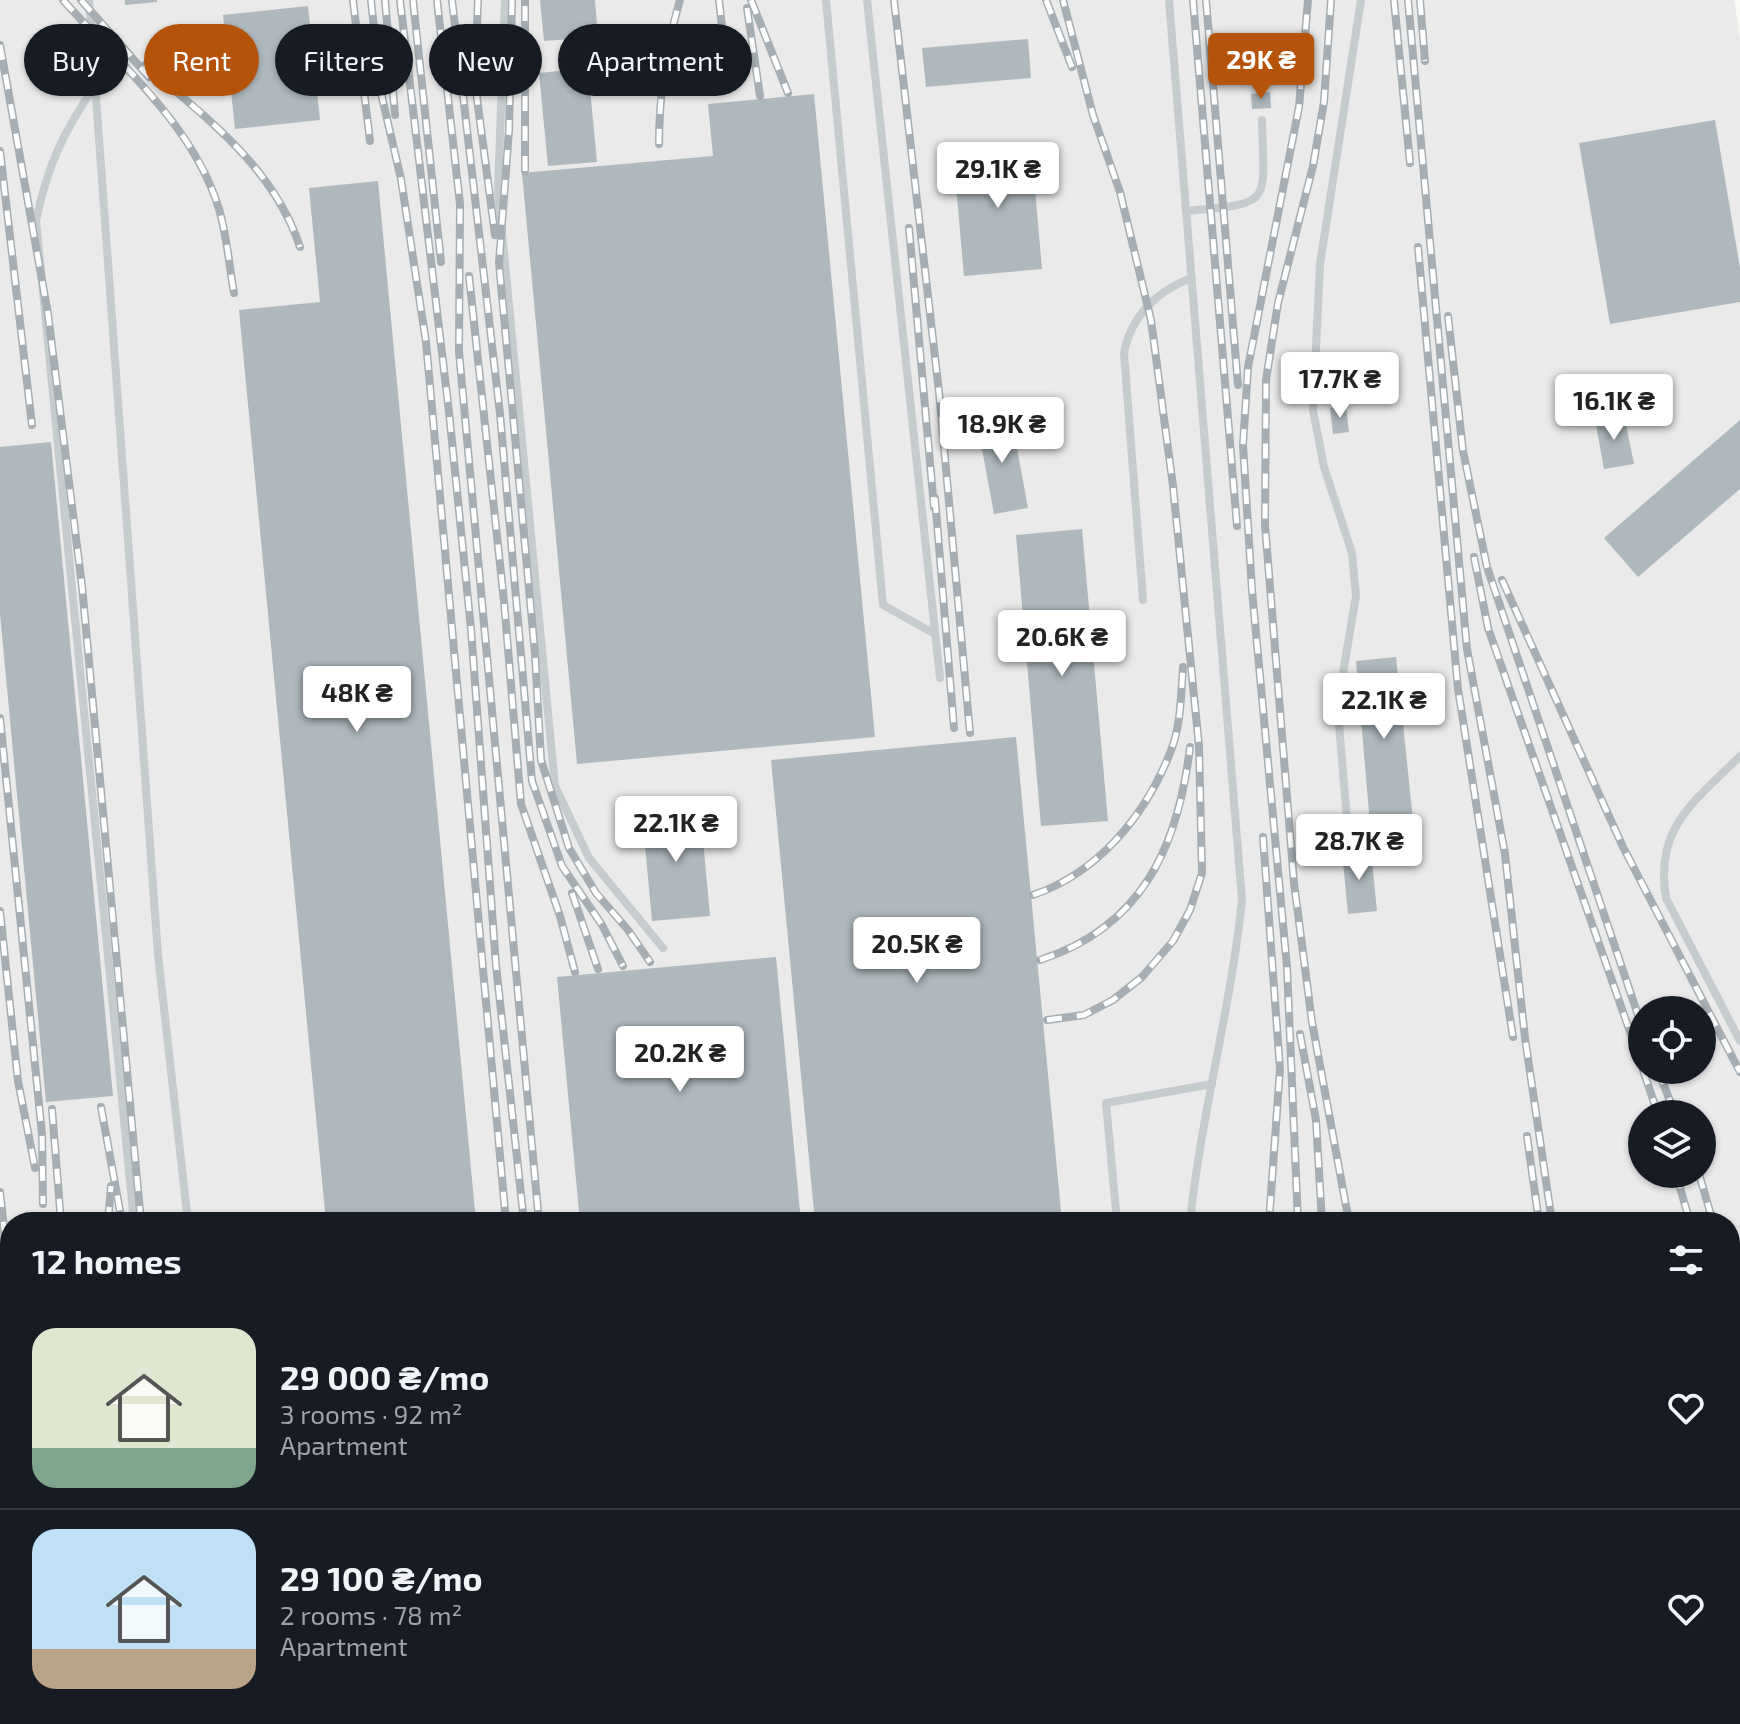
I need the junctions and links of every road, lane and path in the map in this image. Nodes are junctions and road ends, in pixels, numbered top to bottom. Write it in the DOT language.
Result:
graph roads {
  1 [pos="89,0"];
  2 [pos="505,0"];
  3 [pos="826,0"];
  4 [pos="867,0"];
  5 [pos="1169,0"];
  6 [pos="1361,0"];
  7 [pos="91,24"];
  8 [pos="88,96"];
  9 [pos="96,96"];
  10 [pos="1262,120"];
  11 [pos="1186,211"];
  12 [pos="1191,278"];
  13 [pos="1143,600"];
  14 [pos="935,634"];
  15 [pos="940,678"];
  16 [pos="1740,756"];
  17 [pos="1347,820"];
  18 [pos="663,948"];
  19 [pos="1740,1041"];
  20 [pos="1212,1084"];
  21 [pos="133,1212"];
  22 [pos="187,1212"];
  23 [pos="1116,1212"];
  24 [pos="1191,1212"];
  1 -- 7 [label="lane"];
  2 -- 18 [label="lane"];
  3 -- 14 [label="lane"];
  4 -- 14 [label="lane"];
  5 -- 11 [label="lane"];
  6 -- 17 [label="lane"];
  8 -- 21 [label="lane"];
  9 -- 22 [label="lane"];
  10 -- 11 [label="lane"];
  11 -- 12 [label="lane"];
  12 -- 13 [label="lane"];
  12 -- 20 [label="lane"];
  14 -- 15 [label="lane"];
  16 -- 19 [label="lane"];
  20 -- 23 [label="lane"];
  20 -- 24 [label="lane"];
}
